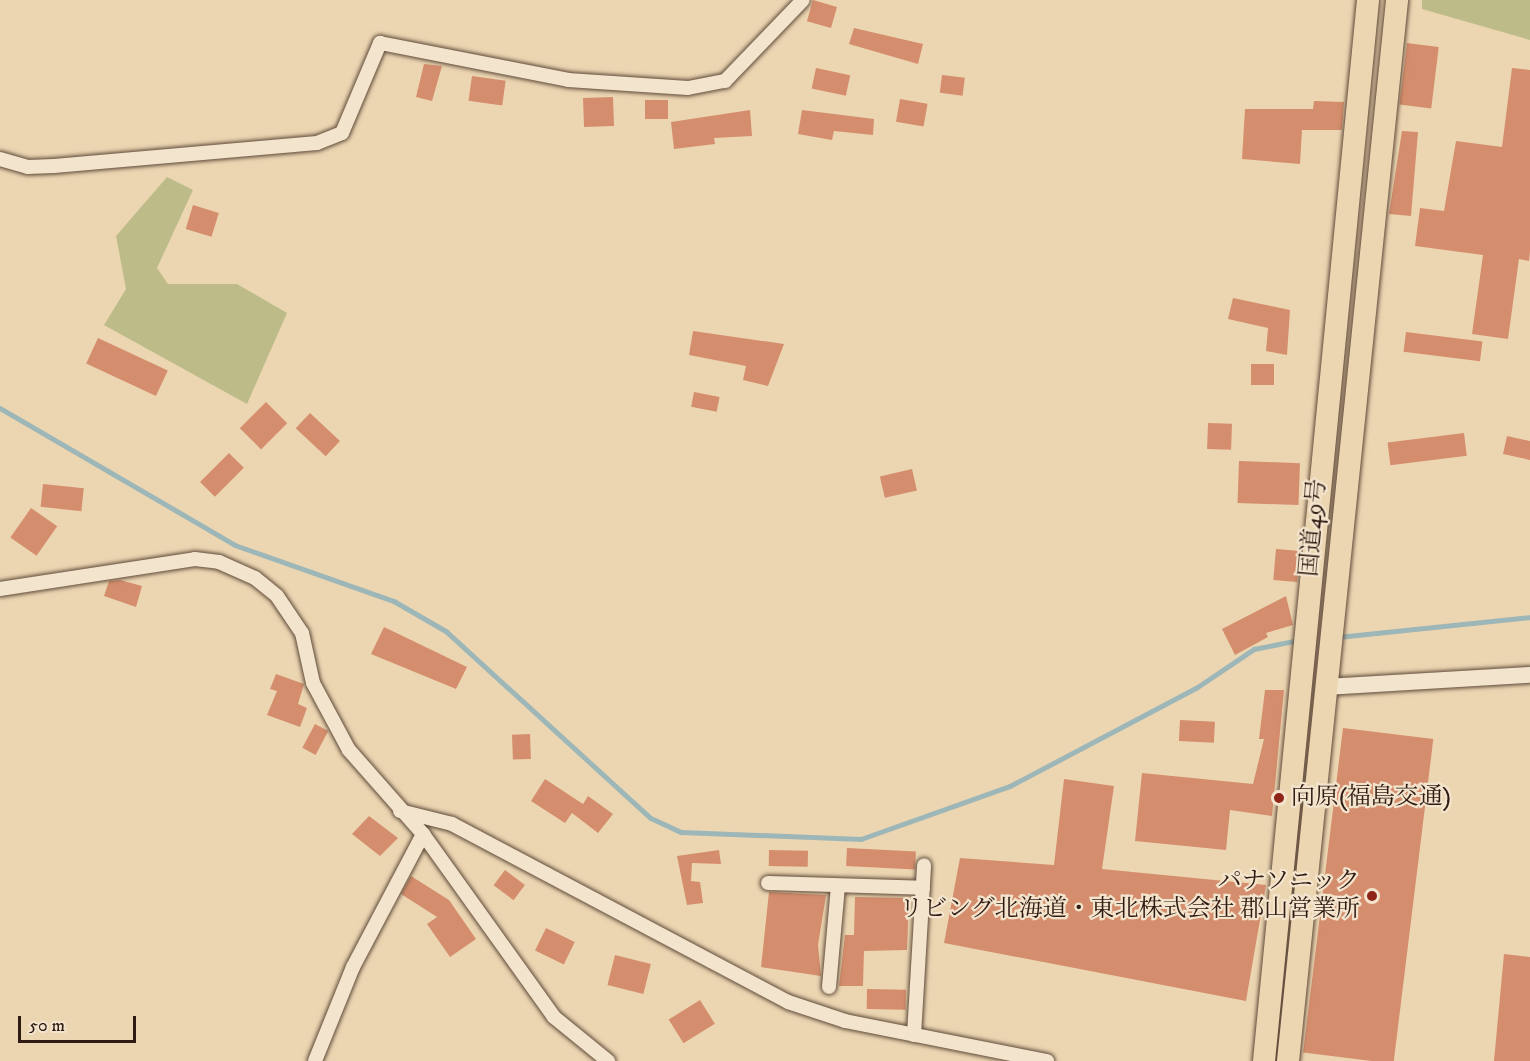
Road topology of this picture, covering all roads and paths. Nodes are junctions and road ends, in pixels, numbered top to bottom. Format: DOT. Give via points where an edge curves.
graph roads {
  1 [pos="803,0"];
  2 [pos="1368,0"];
  3 [pos="1398,0"];
  4 [pos="0,159"];
  5 [pos="0,589"];
  6 [pos="1530,675"];
  7 [pos="1325,687"];
  8 [pos="397,811"];
  9 [pos="423,834"];
  10 [pos="924,865"];
  11 [pos="768,883"];
  12 [pos="838,886"];
  13 [pos="923,888"];
  14 [pos="829,987"];
  15 [pos="914,1035"];
  16 [pos="315,1061"];
  17 [pos="608,1061"];
  18 [pos="1047,1061"];
  19 [pos="1264,1061"];
  20 [pos="1288,1061"];
  1 -- 4 [label="street" via="725,81 688,88 568,80 380,43 342,133 317,143 54,166 28,167"];
  2 -- 19 [label="highway, 国道49号"];
  3 -- 7 [label="highway, 国道49号"];
  5 -- 8 [label="street" via="195,559 219,562 255,578 291,614 326,714"];
  6 -- 7 [label="street"];
  7 -- 20 [label="highway, 国道49号"];
  8 -- 9 [label="street"];
  8 -- 15 [label="street" via="452,824 789,1002"];
  9 -- 16 [label="street" via="353,967"];
  9 -- 17 [label="street" via="554,1017"];
  10 -- 13 [label="street"];
  11 -- 12 [label="street"];
  12 -- 13 [label="street"];
  12 -- 14 [label="street"];
  13 -- 15 [label="street"];
  15 -- 18 [label="street"];
}
